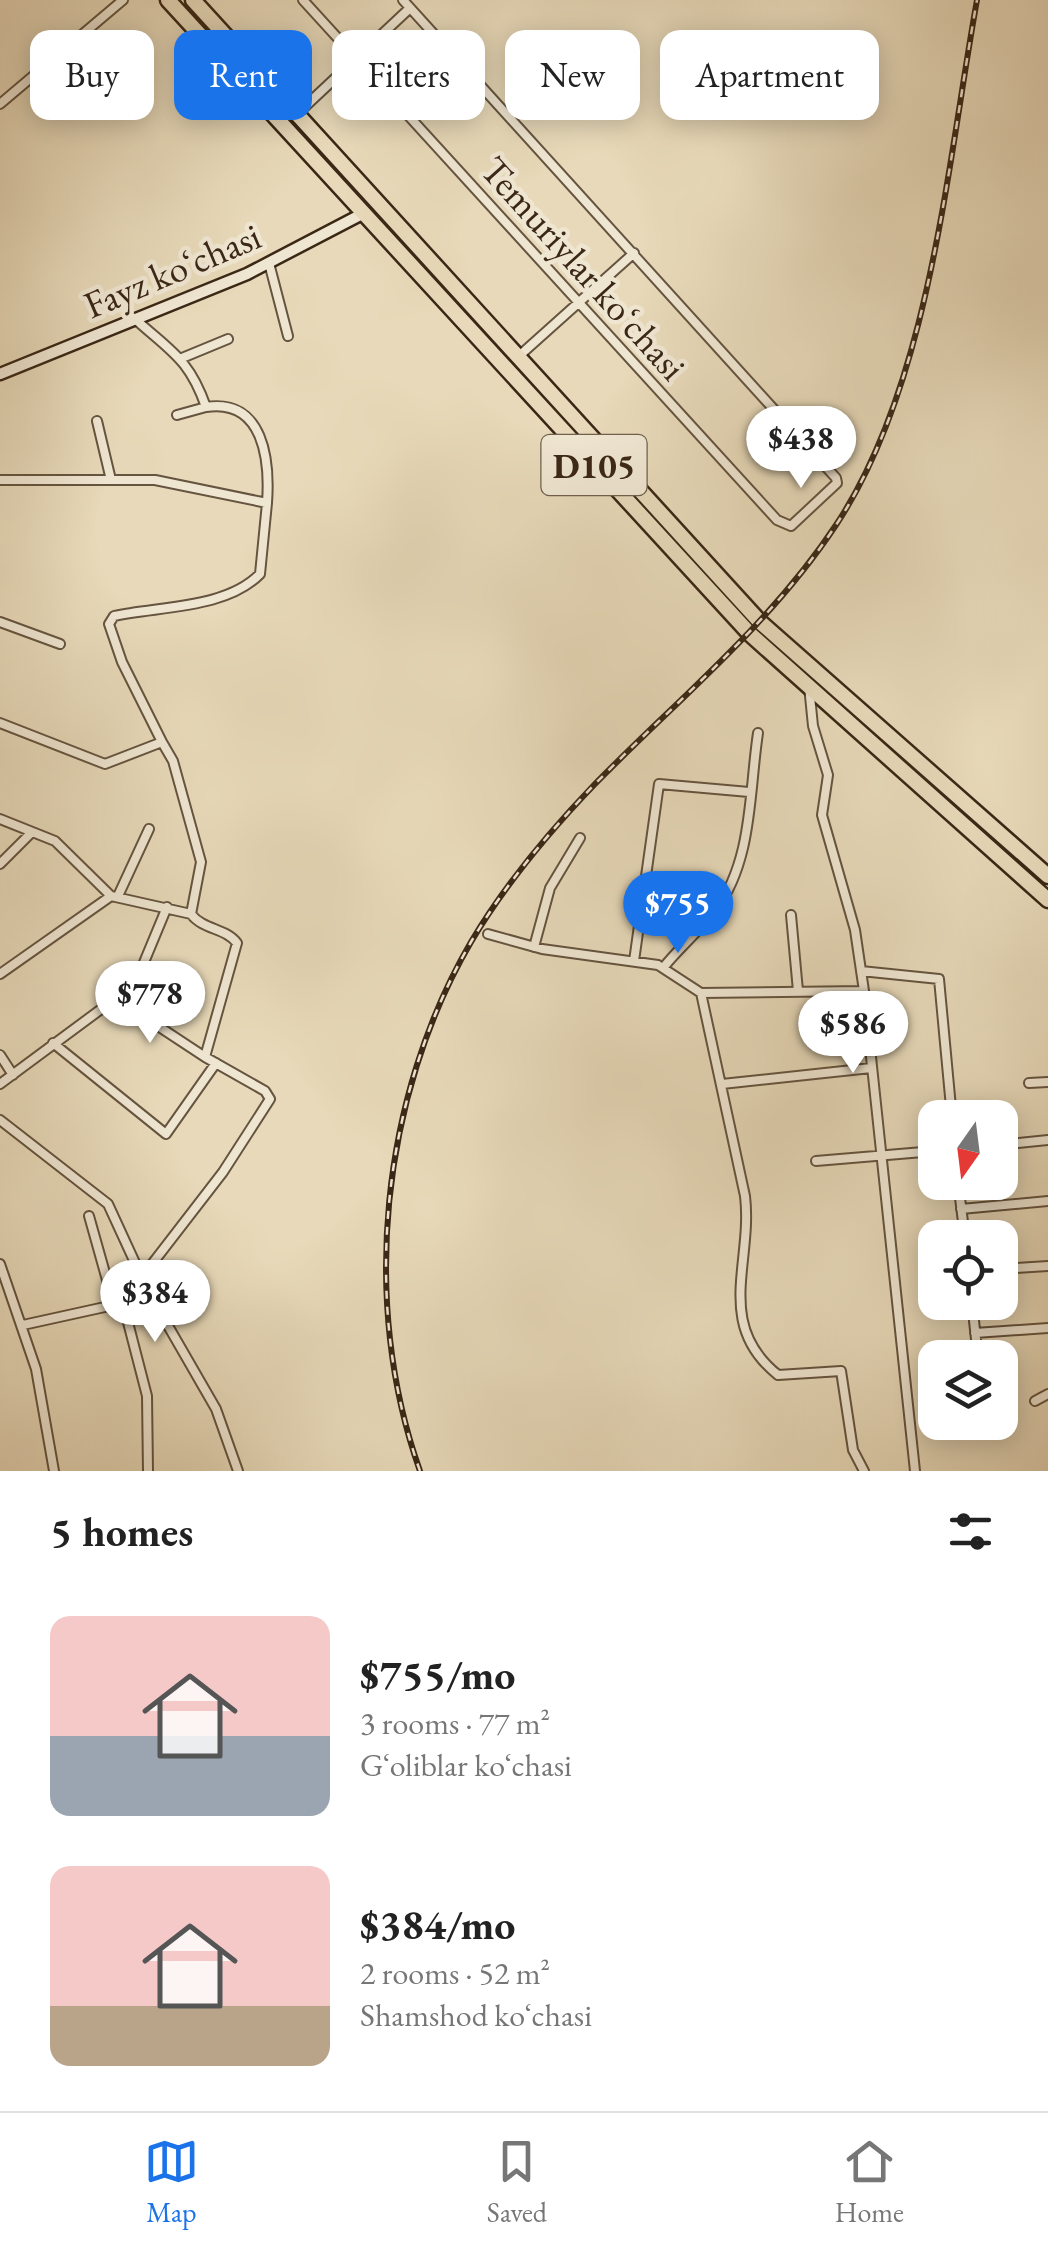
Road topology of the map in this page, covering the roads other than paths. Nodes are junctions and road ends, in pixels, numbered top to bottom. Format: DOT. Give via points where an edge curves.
graph roads {
  1 [pos="123,0"];
  2 [pos="168,0"];
  3 [pos="193,0"];
  4 [pos="302,0"];
  5 [pos="406,4"];
  6 [pos="220,30"];
  7 [pos="382,30"];
  8 [pos="332,32"];
  9 [pos="332,81"];
  10 [pos="312,100"];
  11 [pos="0,104"];
  12 [pos="303,120"];
  13 [pos="412,120"];
  14 [pos="364,214"];
  15 [pos="634,254"];
  16 [pos="269,264"];
  17 [pos="456,285"];
  18 [pos="440,300"];
  19 [pos="580,304"];
  20 [pos="134,318"];
  21 [pos="288,336"];
  22 [pos="228,340"];
  23 [pos="519,356"];
  24 [pos="182,358"];
  25 [pos="0,374"];
  26 [pos="206,407"];
  27 [pos="178,415"];
  28 [pos="98,422"];
  29 [pos="0,480"];
  30 [pos="112,480"];
  31 [pos="267,502"];
  32 [pos="0,622"];
  33 [pos="60,644"];
  34 [pos="809,686"];
  35 [pos="0,722"];
  36 [pos="758,733"];
  37 [pos="162,742"];
  38 [pos="748,792"];
  39 [pos="0,819"];
  40 [pos="988,822"];
  41 [pos="148,830"];
  42 [pos="32,832"];
  43 [pos="977,836"];
  44 [pos="580,838"];
  45 [pos="0,864"];
  46 [pos="1048,876"];
  47 [pos="115,896"];
  48 [pos="1048,900"];
  49 [pos="167,906"];
  50 [pos="190,914"];
  51 [pos="791,915"];
  52 [pos="488,934"];
  53 [pos="534,947"];
  54 [pos="634,961"];
  55 [pos="663,968"];
  56 [pos="861,971"];
  57 [pos="0,974"];
  58 [pos="798,991"];
  59 [pos="864,991"];
  60 [pos="702,992"];
  61 [pos="117,999"];
  62 [pos="53,1043"];
  63 [pos="0,1055"];
  64 [pos="205,1057"];
  65 [pos="216,1063"];
  66 [pos="871,1068"];
  67 [pos="12,1074"];
  68 [pos="1048,1082"];
  69 [pos="0,1084"];
  70 [pos="722,1084"];
  71 [pos="1029,1084"];
  72 [pos="950,1100"];
  73 [pos="0,1120"];
  74 [pos="1048,1140"];
  75 [pos="1018,1143"];
  76 [pos="918,1153"];
  77 [pos="880,1156"];
  78 [pos="816,1161"];
  79 [pos="960,1200"];
  80 [pos="1048,1201"];
  81 [pos="961,1209"];
  82 [pos="89,1216"];
  83 [pos="962,1220"];
  84 [pos="0,1264"];
  85 [pos="1048,1266"];
  86 [pos="1018,1268"];
  87 [pos="142,1276"];
  88 [pos="148,1291"];
  89 [pos="119,1304"];
  90 [pos="14,1311"];
  91 [pos="0,1313"];
  92 [pos="974,1320"];
  93 [pos="23,1325"];
  94 [pos="1048,1328"];
  95 [pos="975,1333"];
  96 [pos="976,1340"];
  97 [pos="1048,1394"];
  98 [pos="1036,1401"];
  99 [pos="54,1471"];
  100 [pos="148,1471"];
  101 [pos="238,1471"];
  102 [pos="864,1471"];
  103 [pos="915,1471"];
  1 -- 11 [label="street"];
  2 -- 14 [label="highway, D105"];
  3 -- 6 [label="highway, D105"];
  4 -- 8 [label="street, Temuriylar koʻchasi"];
  5 -- 7 [label="street"];
  5 -- 15 [label="street, Temuriylar koʻchasi"];
  9 -- 10 [label="street"];
  12 -- 17 [label="highway, D105"];
  13 -- 19 [label="street, Temuriylar koʻchasi"];
  14 -- 16 [label="street, Fayz koʻchasi"];
  14 -- 18 [label="highway, D105"];
  15 -- 19 [label="street"];
  15 -- 19 [label="street, Temuriylar koʻchasi" via="837,481 786,526"];
  16 -- 20 [label="street, Fayz koʻchasi"];
  16 -- 21 [label="street"];
  17 -- 18 [label="highway"];
  17 -- 23 [label="highway, D105"];
  18 -- 34 [label="highway, D105" via="750,634"];
  19 -- 23 [label="street"];
  20 -- 24 [label="street"];
  20 -- 25 [label="street, Fayz koʻchasi"];
  22 -- 24 [label="street"];
  23 -- 40 [label="highway, D105" via="760,622"];
  24 -- 26 [label="street"];
  26 -- 27 [label="street"];
  26 -- 31 [label="street" via="235,410 261,434 270,465"];
  28 -- 30 [label="street"];
  29 -- 30 [label="street"];
  30 -- 31 [label="street" via="183,484"];
  31 -- 37 [label="street" via="260,574 252,582 216,598 114,616 109,624"];
  32 -- 33 [label="street"];
  34 -- 43 [label="highway, D105"];
  34 -- 56 [label="street" via="828,775 822,815"];
  35 -- 37 [label="street" via="105,764"];
  36 -- 38 [label="street"];
  37 -- 50 [label="street" via="201,862"];
  38 -- 54 [label="street" via="660,784"];
  38 -- 55 [label="street" via="745,848 716,910"];
  39 -- 42 [label="street"];
  40 -- 43 [label="highway"];
  40 -- 46 [label="highway, D105"];
  41 -- 47 [label="street"];
  42 -- 45 [label="street"];
  42 -- 47 [label="street" via="56,840"];
  43 -- 48 [label="highway, D105"];
  44 -- 53 [label="street" via="550,888"];
  47 -- 49 [label="street"];
  47 -- 57 [label="street"];
  49 -- 50 [label="street"];
  49 -- 61 [label="street" via="142,974"];
  50 -- 64 [label="street" via="237,944"];
  51 -- 58 [label="street"];
  52 -- 53 [label="street"];
  53 -- 54 [label="street"];
  54 -- 55 [label="street"];
  55 -- 60 [label="street"];
  56 -- 59 [label="street"];
  56 -- 72 [label="street" via="939,979"];
  58 -- 59 [label="street"];
  58 -- 60 [label="street"];
  59 -- 66 [label="street"];
  60 -- 70 [label="street"];
  61 -- 62 [label="street"];
  61 -- 64 [label="street"];
  62 -- 65 [label="street" via="166,1134"];
  62 -- 67 [label="street"];
  63 -- 67 [label="street"];
  64 -- 65 [label="street"];
  65 -- 87 [label="street" via="270,1099"];
  66 -- 70 [label="street"];
  66 -- 77 [label="street"];
  67 -- 69 [label="street"];
  68 -- 71 [label="street"];
  70 -- 102 [label="street" via="748,1218 737,1301 742,1321 762,1362 778,1375 841,1370 853,1450"];
  73 -- 87 [label="street" via="108,1204"];
  74 -- 75 [label="street"];
  76 -- 77 [label="street"];
  77 -- 78 [label="street"];
  77 -- 103 [label="street"];
  79 -- 81 [label="street"];
  80 -- 81 [label="street"];
  81 -- 83 [label="street"];
  82 -- 89 [label="street"];
  84 -- 90 [label="street"];
  85 -- 86 [label="street"];
  87 -- 88 [label="street"];
  88 -- 89 [label="street"];
  88 -- 101 [label="street" via="216,1410"];
  89 -- 93 [label="street"];
  89 -- 100 [label="street" via="146,1386"];
  90 -- 91 [label="street"];
  90 -- 93 [label="street"];
  92 -- 95 [label="street"];
  93 -- 99 [label="street"];
  94 -- 95 [label="street"];
  95 -- 96 [label="street"];
  97 -- 98 [label="street"];
}
